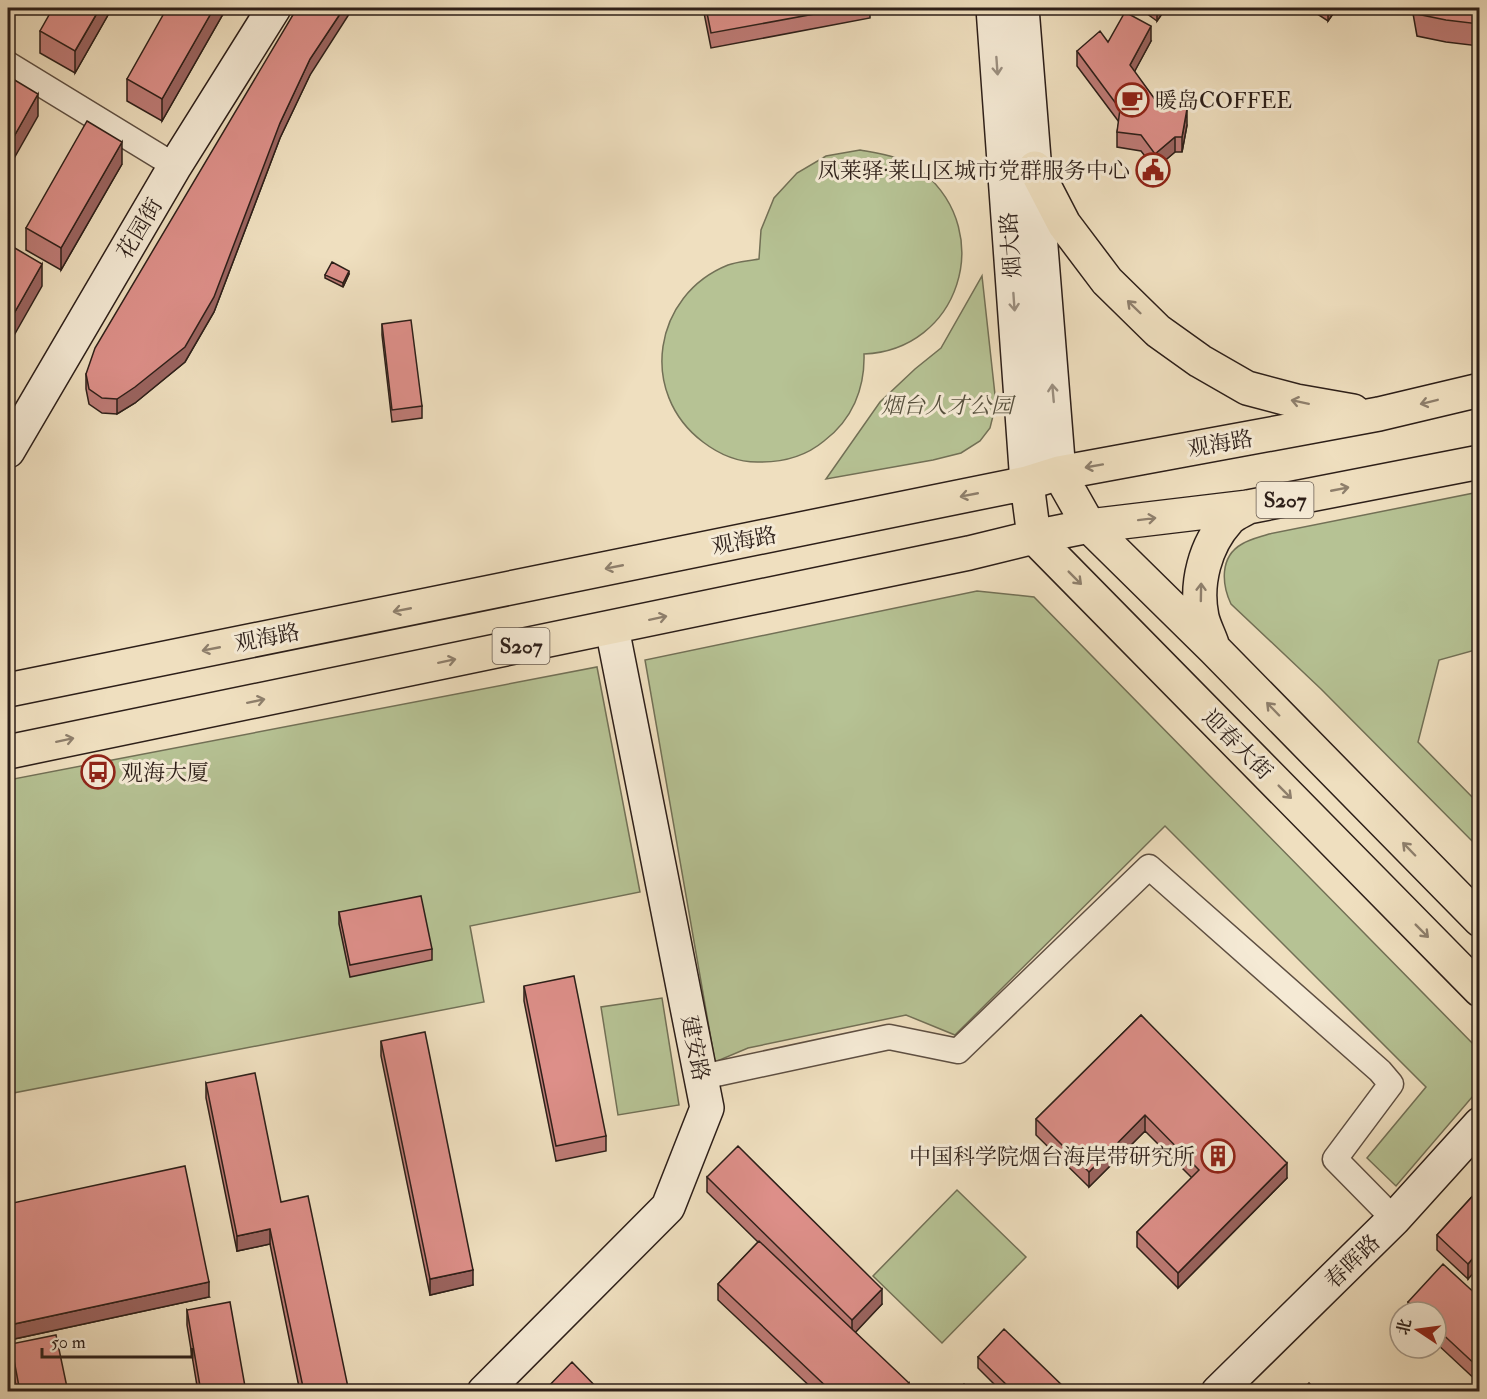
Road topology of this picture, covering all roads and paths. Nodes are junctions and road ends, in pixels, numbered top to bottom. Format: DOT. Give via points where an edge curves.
graph roads {
  1 [pos="274,8"];
  2 [pos="993,8"];
  3 [pos="1022,8"];
  4 [pos="8,64"];
  5 [pos="175,166"];
  6 [pos="1035,168"];
  7 [pos="1479,390"];
  8 [pos="1379,414"];
  9 [pos="8,451"];
  10 [pos="1479,462"];
  11 [pos="1059,473"];
  12 [pos="1027,483"];
  13 [pos="1248,507"];
  14 [pos="1089,526"];
  15 [pos="1034,537"];
  16 [pos="612,628"];
  17 [pos="1214,649"];
  18 [pos="8,690"];
  19 [pos="8,752"];
  20 [pos="1479,920"];
  21 [pos="1479,990"];
  22 [pos="702,1077"];
  23 [pos="1479,1124"];
  24 [pos="1394,1219"];
  25 [pos="484,1392"];
  26 [pos="1218,1392"];
  1 -- 5 [label="street, 花园街"];
  2 -- 12 [label="street, 烟大路, one-way"];
  3 -- 6 [label="street, 烟大路"];
  4 -- 5 [label="street"];
  5 -- 9 [label="street, 花园街"];
  8 -- 6 [label="main road, one-way" via="1296,401 1247,388 1158,331 1107,281 1064,224"];
  11 -- 6 [label="street, 烟大路, one-way"];
  7 -- 8 [label="main road, 观海路, one-way"];
  8 -- 11 [label="main road, 观海路, one-way"];
  13 -- 10 [label="main road, S207, one-way"];
  11 -- 12 [label="main road, 观海路"];
  11 -- 14 [label="main road"];
  12 -- 15 [label="main road"];
  12 -- 18 [label="main road, 观海路, one-way"];
  14 -- 13 [label="main road, S207, one-way"];
  17 -- 13 [label="main road, one-way" via="1202,618 1202,569 1229,518"];
  14 -- 15 [label="main road, S207"];
  14 -- 17 [label="main road"];
  16 -- 15 [label="main road, S207, one-way"];
  15 -- 21 [label="main road, 迎春大街, one-way"];
  19 -- 16 [label="main road, S207, one-way"];
  16 -- 22 [label="street, 建安路"];
  20 -- 17 [label="main road, one-way"];
  22 -- 24 [label="street" via="889,1037 958,1051 1149,867 1391,1084 1335,1159"];
  22 -- 25 [label="street, 建安路" via="707,1108 668,1207"];
  23 -- 24 [label="street, 春晖路"];
  24 -- 26 [label="street, 春晖路"];
}
